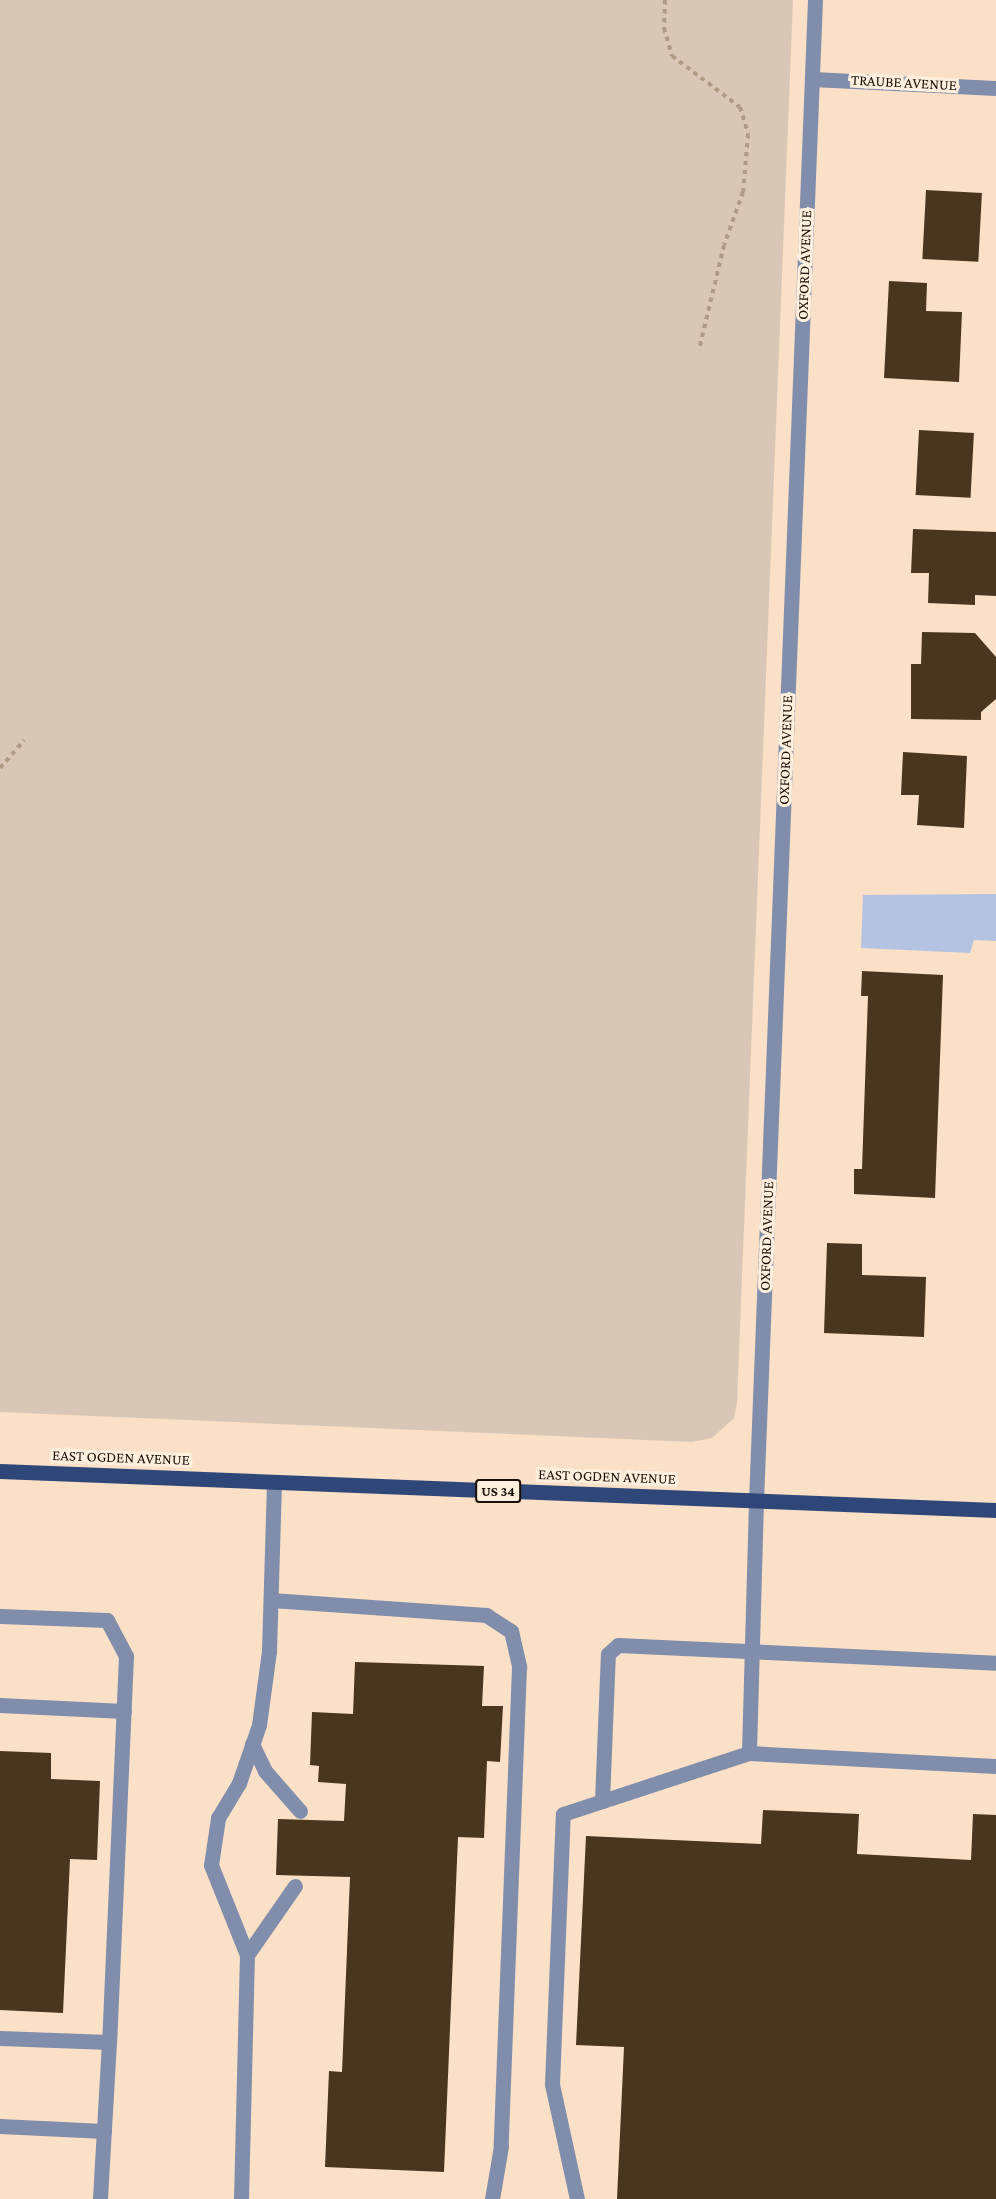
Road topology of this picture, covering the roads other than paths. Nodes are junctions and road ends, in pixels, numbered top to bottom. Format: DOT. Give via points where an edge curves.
graph roads {
  1 [pos="815,0"];
  2 [pos="812,79"];
  3 [pos="996,88"];
  4 [pos="0,1471"];
  5 [pos="274,1482"];
  6 [pos="756,1501"];
  7 [pos="996,1510"];
  8 [pos="271,1600"];
  9 [pos="0,1617"];
  10 [pos="752,1652"];
  11 [pos="996,1663"];
  12 [pos="0,1705"];
  13 [pos="124,1712"];
  14 [pos="252,1744"];
  15 [pos="749,1753"];
  16 [pos="996,1766"];
  17 [pos="602,1801"];
  18 [pos="300,1811"];
  19 [pos="295,1886"];
  20 [pos="246,1955"];
  21 [pos="0,2038"];
  22 [pos="109,2042"];
  23 [pos="0,2126"];
  24 [pos="104,2131"];
  25 [pos="100,2199"];
  26 [pos="241,2199"];
  27 [pos="492,2199"];
  28 [pos="577,2199"];
  1 -- 2 [label="street, OXFORD AVENUE"];
  2 -- 3 [label="street, TRAUBE AVENUE"];
  2 -- 6 [label="street, OXFORD AVENUE"];
  4 -- 5 [label="main road, EAST OGDEN AVENUE / US 34"];
  5 -- 6 [label="main road, EAST OGDEN AVENUE / US 34"];
  5 -- 8 [label="street"];
  6 -- 7 [label="main road, EAST OGDEN AVENUE / US 34"];
  6 -- 10 [label="street, OXFORD AVENUE"];
  8 -- 14 [label="street" via="259,1725"];
  8 -- 27 [label="street" via="486,1615 511,1631 519,1667 501,2146"];
  9 -- 13 [label="street" via="107,1620 126,1656"];
  10 -- 11 [label="street"];
  10 -- 15 [label="street, OXFORD AVENUE"];
  10 -- 17 [label="street" via="622,1644 612,1648 608,1654"];
  12 -- 13 [label="street"];
  13 -- 22 [label="street"];
  14 -- 18 [label="street" via="265,1771"];
  14 -- 20 [label="street" via="239,1783 218,1818 211,1865"];
  15 -- 16 [label="street"];
  15 -- 17 [label="street"];
  17 -- 28 [label="street" via="563,1814 552,2084"];
  19 -- 20 [label="street"];
  20 -- 26 [label="street"];
  21 -- 22 [label="street"];
  22 -- 24 [label="street"];
  23 -- 24 [label="street"];
  24 -- 25 [label="street"];
}
